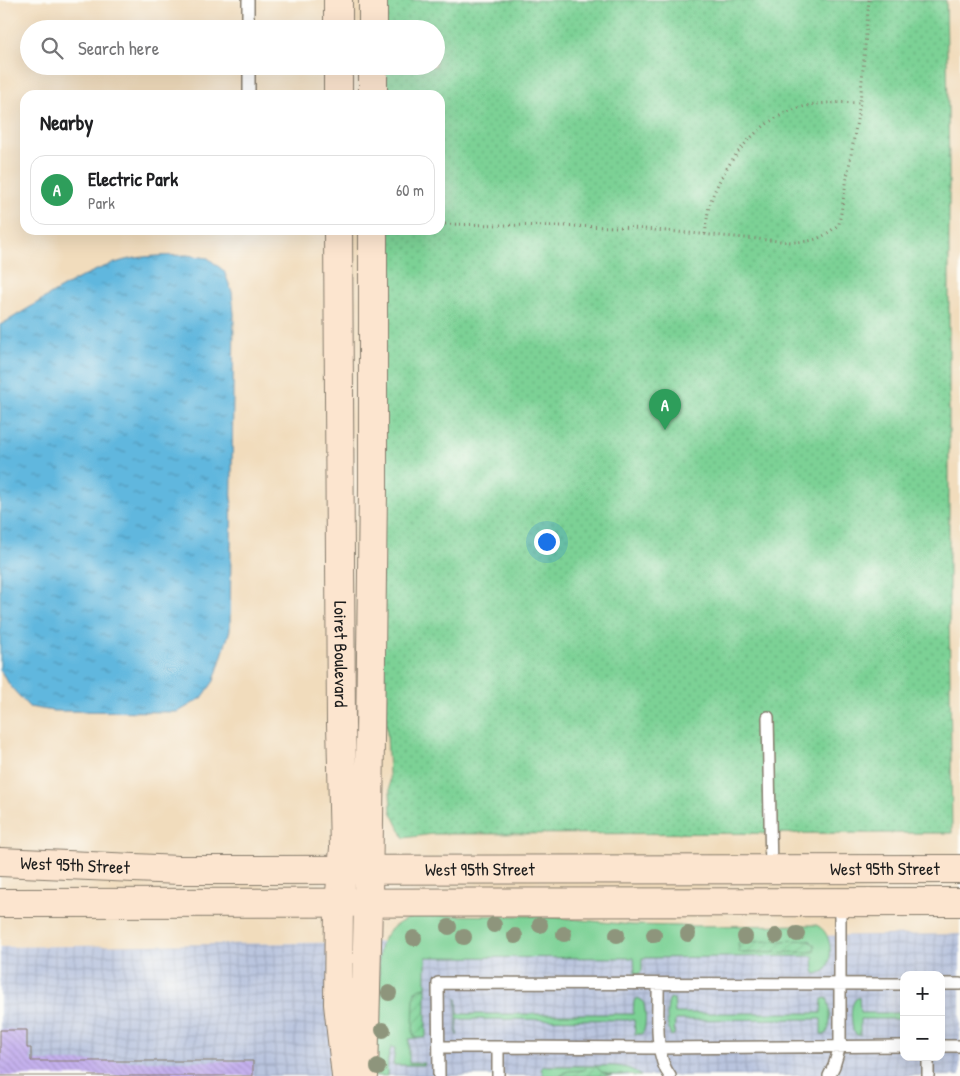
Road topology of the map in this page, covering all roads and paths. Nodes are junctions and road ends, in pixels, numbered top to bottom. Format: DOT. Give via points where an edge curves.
graph roads {
  1 [pos="248,0"];
  2 [pos="338,0"];
  3 [pos="373,0"];
  4 [pos="869,0"];
  5 [pos="248,20"];
  6 [pos="338,20"];
  7 [pos="373,20"];
  8 [pos="249,75"];
  9 [pos="338,75"];
  10 [pos="373,75"];
  11 [pos="249,90"];
  12 [pos="338,90"];
  13 [pos="373,90"];
  14 [pos="860,103"];
  15 [pos="445,224"];
  16 [pos="705,234"];
  17 [pos="338,235"];
  18 [pos="373,235"];
  19 [pos="340,490"];
  20 [pos="373,490"];
  21 [pos="768,717"];
  22 [pos="0,862"];
  23 [pos="960,869"];
  24 [pos="341,870"];
  25 [pos="368,870"];
  26 [pos="771,870"];
  27 [pos="840,902"];
  28 [pos="960,902"];
  29 [pos="0,903"];
  30 [pos="339,903"];
  31 [pos="368,903"];
  32 [pos="658,984"];
  33 [pos="841,984"];
  34 [pos="900,984"];
  35 [pos="945,984"];
  36 [pos="960,984"];
  37 [pos="840,1046"];
  38 [pos="900,1046"];
  39 [pos="945,1046"];
  40 [pos="960,1046"];
  41 [pos="438,1047"];
  42 [pos="498,1047"];
  43 [pos="659,1048"];
  44 [pos="928,1061"];
  45 [pos="346,1076"];
  46 [pos="364,1076"];
  47 [pos="439,1076"];
  48 [pos="498,1076"];
  49 [pos="670,1076"];
  50 [pos="829,1076"];
  51 [pos="928,1076"];
  1 -- 5 [label="lane"];
  2 -- 6 [label="main road"];
  3 -- 7 [label="main road"];
  4 -- 14 [label="path"];
  8 -- 11 [label="lane"];
  9 -- 12 [label="main road"];
  10 -- 13 [label="main road"];
  14 -- 16 [label="path" via="835,102 802,107 774,118 747,139 710,202"];
  14 -- 16 [label="path" via="838,224 826,235 806,242 791,242"];
  15 -- 16 [label="path" via="621,227"];
  17 -- 19 [label="main road, Loiret Boulevard"];
  18 -- 20 [label="main road, Loiret Boulevard"];
  19 -- 20 [label="main road"];
  19 -- 24 [label="main road, Loiret Boulevard" via="344,848"];
  20 -- 25 [label="main road, Loiret Boulevard"];
  21 -- 26 [label="lane"];
  22 -- 24 [label="main road, West 95th Street" via="179,870"];
  23 -- 26 [label="main road, West 95th Street"];
  24 -- 25 [label="main road, West 95th Street"];
  24 -- 30 [label="main road, Loiret Boulevard"];
  25 -- 26 [label="main road, West 95th Street"];
  25 -- 31 [label="main road, Loiret Boulevard"];
  27 -- 28 [label="main road, West 95th Street"];
  27 -- 31 [label="main road, West 95th Street"];
  27 -- 33 [label="lane"];
  29 -- 30 [label="main road, West 95th Street"];
  30 -- 31 [label="main road, West 95th Street"];
  30 -- 45 [label="main road, Loiret Boulevard" via="338,1004"];
  31 -- 46 [label="main road, Loiret Boulevard"];
  32 -- 33 [label="lane"];
  32 -- 41 [label="lane" via="438,983"];
  32 -- 43 [label="lane"];
  33 -- 34 [label="lane"];
  33 -- 37 [label="lane"];
  35 -- 36 [label="lane"];
  37 -- 38 [label="lane"];
  37 -- 43 [label="lane"];
  37 -- 50 [label="lane"];
  39 -- 40 [label="lane"];
  41 -- 42 [label="lane"];
  41 -- 47 [label="lane"];
  42 -- 43 [label="lane"];
  42 -- 48 [label="lane"];
  43 -- 49 [label="lane" via="664,1069"];
  44 -- 51 [label="lane"];
}
